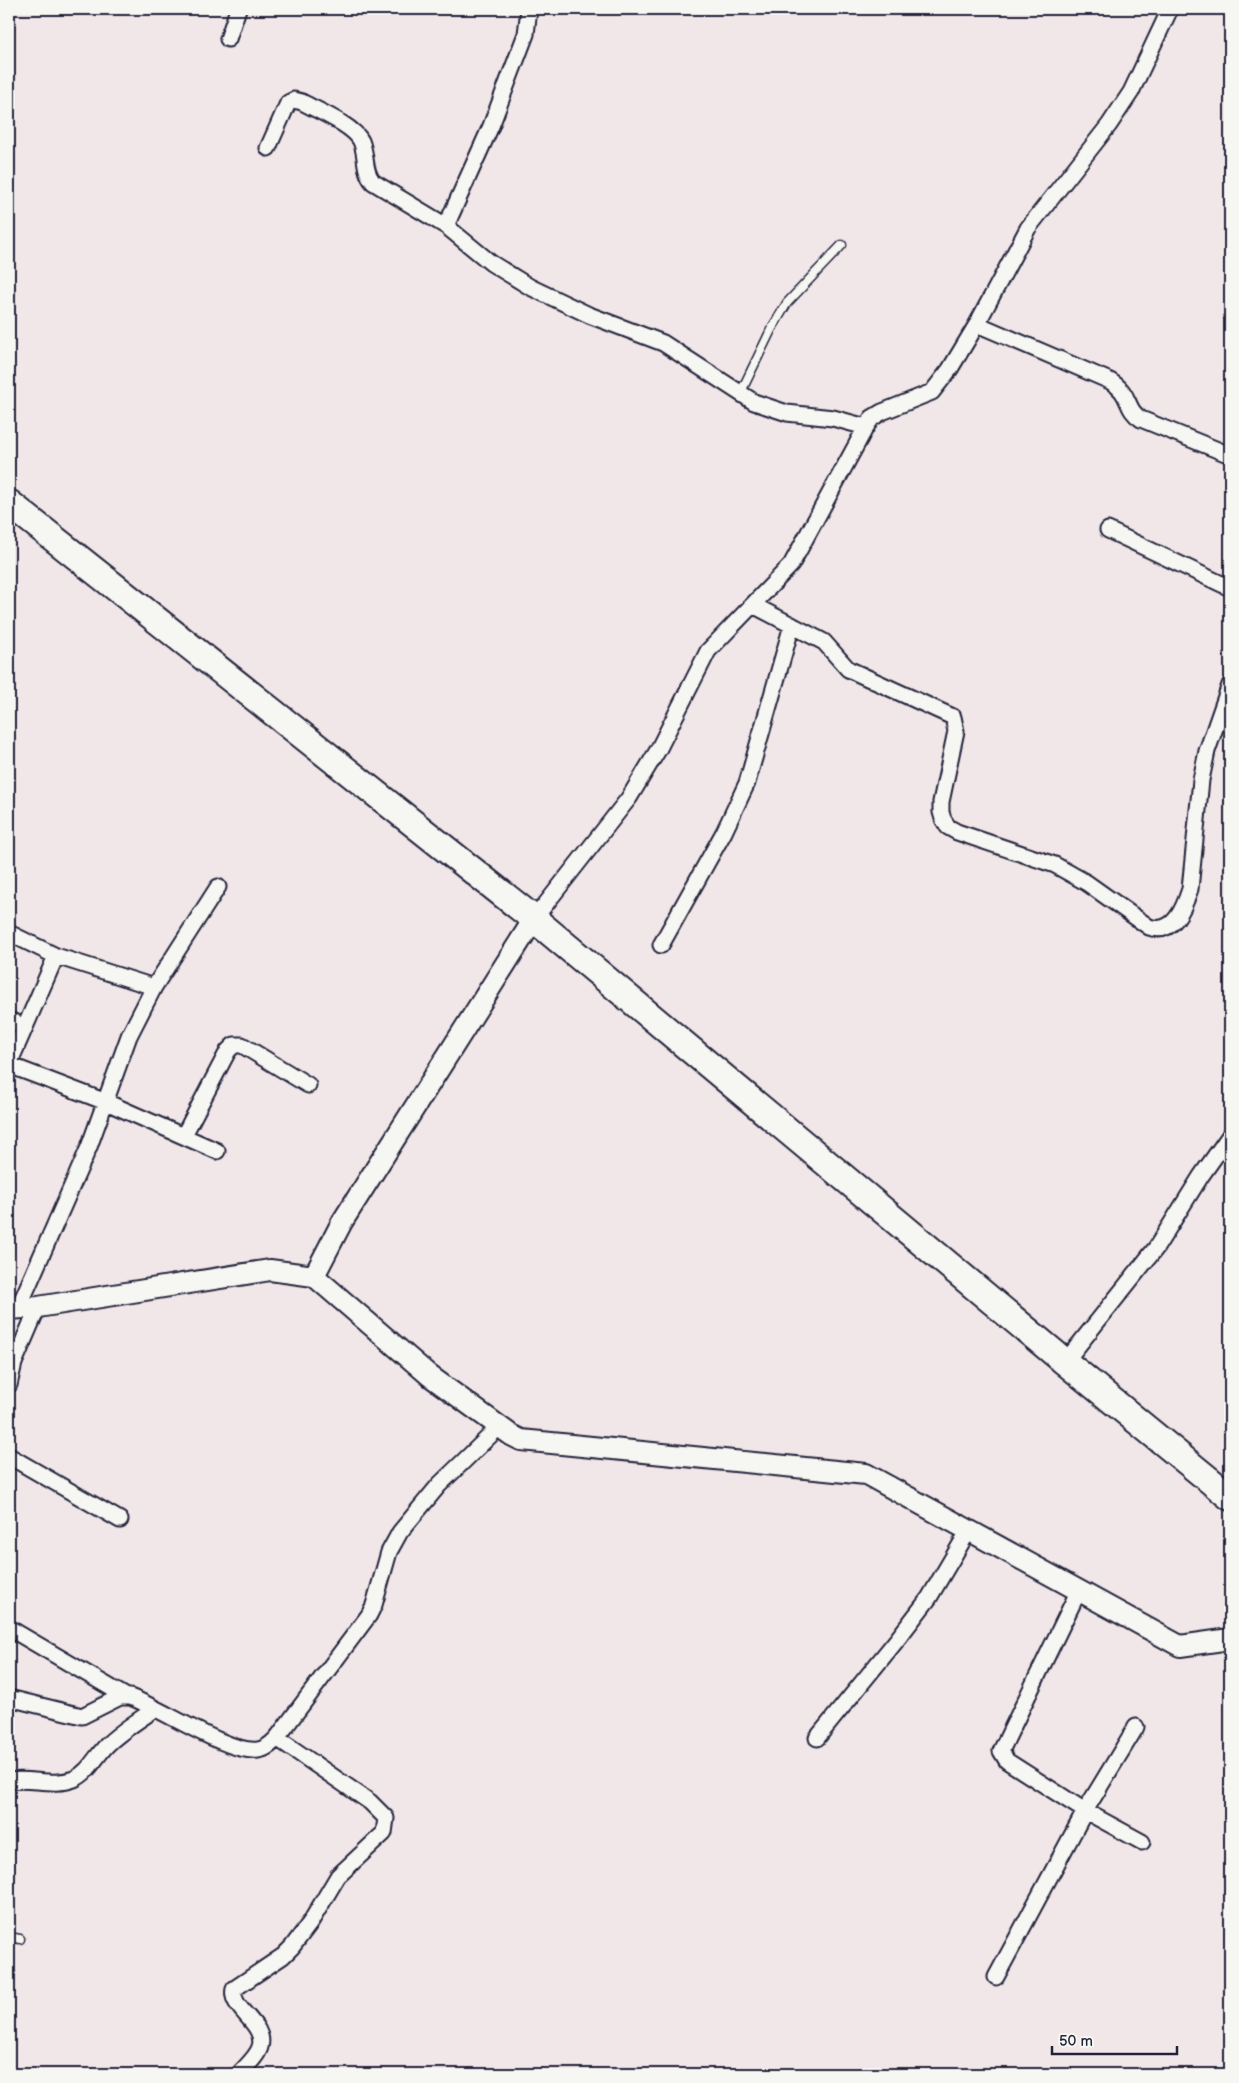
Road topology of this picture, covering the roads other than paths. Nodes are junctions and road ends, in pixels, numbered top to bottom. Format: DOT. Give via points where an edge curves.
graph roads {
  1 [pos="238,9"];
  2 [pos="529,9"];
  3 [pos="1170,9"];
  4 [pos="228,39"];
  5 [pos="268,148"];
  6 [pos="446,226"];
  7 [pos="842,245"];
  8 [pos="977,324"];
  9 [pos="740,394"];
  10 [pos="866,427"];
  11 [pos="1230,455"];
  12 [pos="9,503"];
  13 [pos="1108,530"];
  14 [pos="1230,588"];
  15 [pos="752,605"];
  16 [pos="792,625"];
  17 [pos="1230,685"];
  18 [pos="218,886"];
  19 [pos="534,919"];
  20 [pos="9,933"];
  21 [pos="661,945"];
  22 [pos="56,956"];
  23 [pos="154,987"];
  24 [pos="9,1020"];
  25 [pos="25,1027"];
  26 [pos="9,1065"];
  27 [pos="308,1085"];
  28 [pos="106,1102"];
  29 [pos="1230,1135"];
  30 [pos="184,1136"];
  31 [pos="217,1151"];
  32 [pos="314,1276"];
  33 [pos="38,1307"];
  34 [pos="13,1309"];
  35 [pos="1065,1362"];
  36 [pos="9,1385"];
  37 [pos="505,1430"];
  38 [pos="9,1456"];
  39 [pos="1230,1497"];
  40 [pos="120,1520"];
  41 [pos="969,1530"];
  42 [pos="1079,1590"];
  43 [pos="9,1628"];
  44 [pos="1230,1639"];
  45 [pos="125,1696"];
  46 [pos="9,1698"];
  47 [pos="155,1709"];
  48 [pos="1136,1727"];
  49 [pos="277,1738"];
  50 [pos="817,1738"];
  51 [pos="9,1782"];
  52 [pos="1086,1811"];
  53 [pos="1142,1842"];
  54 [pos="9,1937"];
  55 [pos="20,1939"];
  56 [pos="996,1978"];
  57 [pos="239,2074"];
  1 -- 4 [label="street"];
  2 -- 6 [label="street" via="526,34 491,126"];
  3 -- 8 [label="street" via="1131,92 1028,228"];
  5 -- 6 [label="street" via="288,103 294,100 302,102 356,134 363,148 368,176 373,182"];
  6 -- 9 [label="street" via="490,263 530,287 589,316 663,343"];
  7 -- 9 [label="lane" via="787,303"];
  8 -- 10 [label="street" via="932,392 882,412"];
  8 -- 11 [label="street" via="1110,381 1122,389 1133,412 1141,419"];
  9 -- 10 [label="street" via="769,408"];
  10 -- 15 [label="street" via="791,565"];
  12 -- 19 [label="highway"];
  13 -- 14 [label="street"];
  15 -- 16 [label="street"];
  15 -- 19 [label="street" via="708,651 658,750 629,798"];
  16 -- 17 [label="street" via="824,642 848,669 954,717 956,731 941,802 943,820 948,827 1055,865 1149,927 1159,930 1168,927 1176,918 1190,889 1201,780 1207,751"];
  16 -- 21 [label="street" via="747,783"];
  18 -- 23 [label="street"];
  19 -- 32 [label="main road" via="342,1222"];
  19 -- 35 [label="highway"];
  20 -- 22 [label="street"];
  22 -- 23 [label="street"];
  22 -- 25 [label="street"];
  23 -- 28 [label="street" via="129,1036"];
  24 -- 25 [label="street"];
  25 -- 26 [label="street"];
  26 -- 28 [label="street"];
  27 -- 30 [label="street" via="242,1045 234,1045"];
  28 -- 30 [label="street"];
  28 -- 34 [label="street" via="89,1147"];
  29 -- 35 [label="street" via="1156,1248"];
  30 -- 31 [label="street"];
  32 -- 33 [label="main road" via="270,1270"];
  32 -- 37 [label="main road" via="430,1376"];
  33 -- 34 [label="main road"];
  33 -- 36 [label="street" via="14,1363"];
  35 -- 39 [label="highway"];
  37 -- 41 [label="main road" via="520,1440 866,1474"];
  37 -- 49 [label="street" via="439,1485 400,1532 389,1552 369,1615"];
  38 -- 40 [label="street"];
  41 -- 42 [label="main road"];
  41 -- 50 [label="street" via="896,1642"];
  42 -- 44 [label="main road" via="1180,1646"];
  42 -- 52 [label="street" via="1001,1750 1007,1761"];
  43 -- 45 [label="street"];
  45 -- 46 [label="street" via="82,1716"];
  45 -- 47 [label="street"];
  47 -- 49 [label="street" via="223,1742 251,1750 264,1749"];
  47 -- 51 [label="street" via="119,1734 75,1778 57,1782"];
  48 -- 52 [label="street"];
  49 -- 57 [label="street" via="370,1802 386,1818 386,1828 380,1838 338,1876 292,1947 234,1989 235,2000 257,2029 261,2040 260,2049"];
  52 -- 53 [label="street"];
  52 -- 56 [label="street"];
  54 -- 55 [label="lane"];
}
